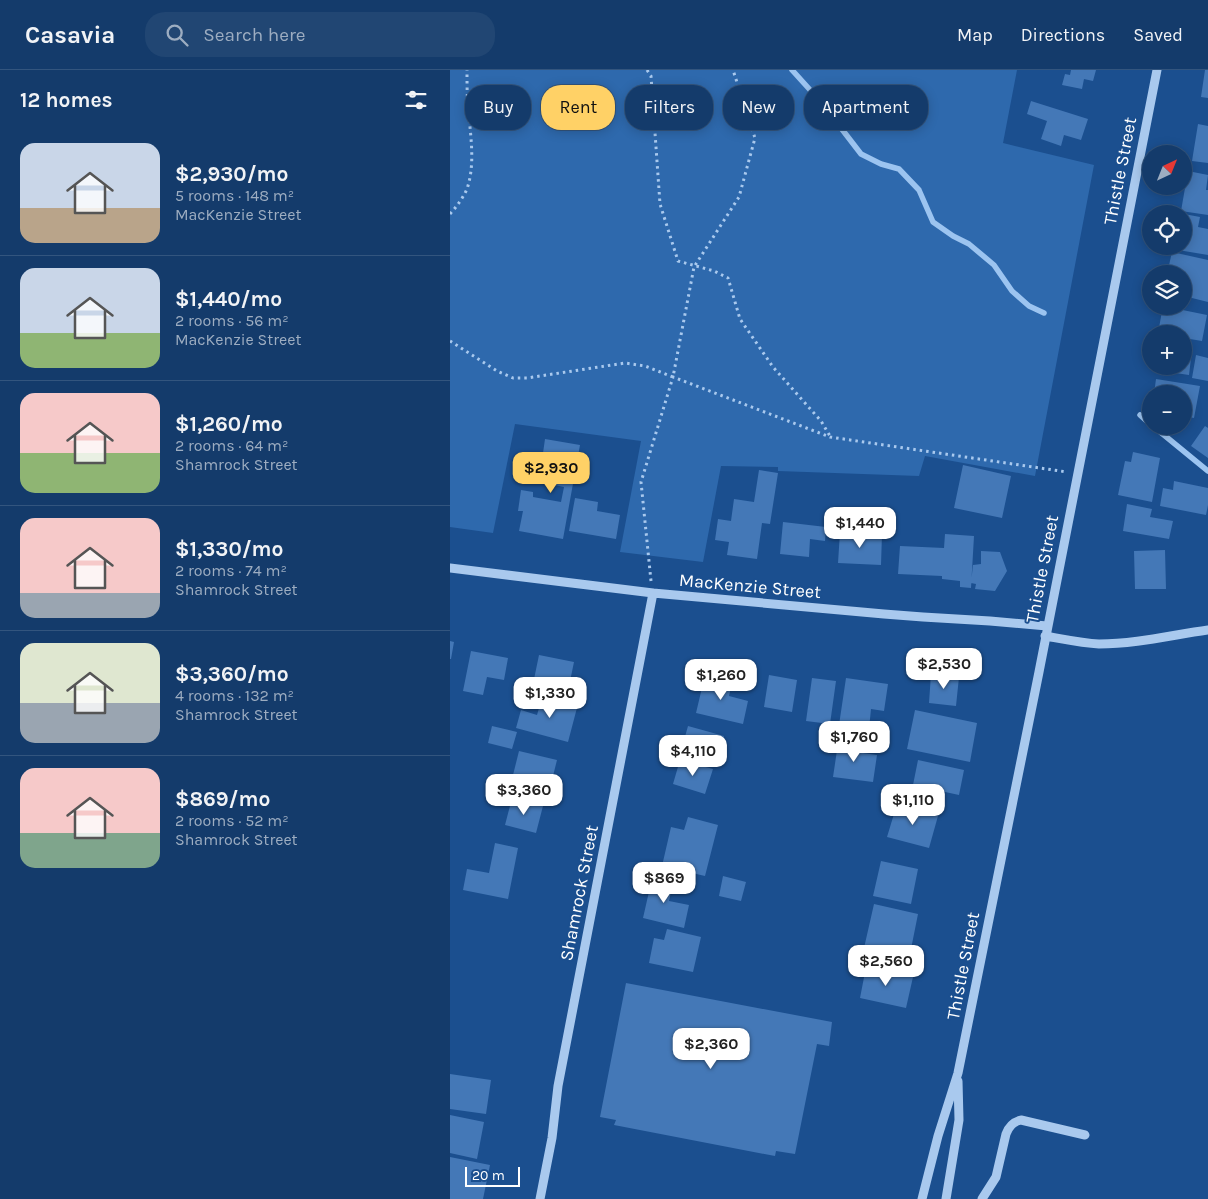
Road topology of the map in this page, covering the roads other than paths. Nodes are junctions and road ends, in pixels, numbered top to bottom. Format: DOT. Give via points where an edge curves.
graph roads {
  1 [pos="1157,70"];
  2 [pos="450,568"];
  3 [pos="653,593"];
  4 [pos="1047,626"];
  5 [pos="1208,630"];
  6 [pos="1045,636"];
  7 [pos="958,1074"];
  8 [pos="1085,1135"];
  9 [pos="540,1199"];
  10 [pos="922,1199"];
  11 [pos="946,1199"];
  12 [pos="982,1199"];
  1 -- 4 [label="street, Thistle Street"];
  2 -- 3 [label="street, MacKenzie Street"];
  3 -- 4 [label="street, MacKenzie Street"];
  3 -- 9 [label="street, Shamrock Street" via="558,1086"];
  4 -- 6 [label="street, Thistle Street"];
  5 -- 6 [label="street" via="1108,644"];
  6 -- 7 [label="street, Thistle Street"];
  7 -- 10 [label="street, Thistle Street"];
  7 -- 11 [label="street, Thistle Street" via="959,1120"];
  8 -- 12 [label="street" via="1021,1120 1013,1123 1006,1134 996,1177"];
}
